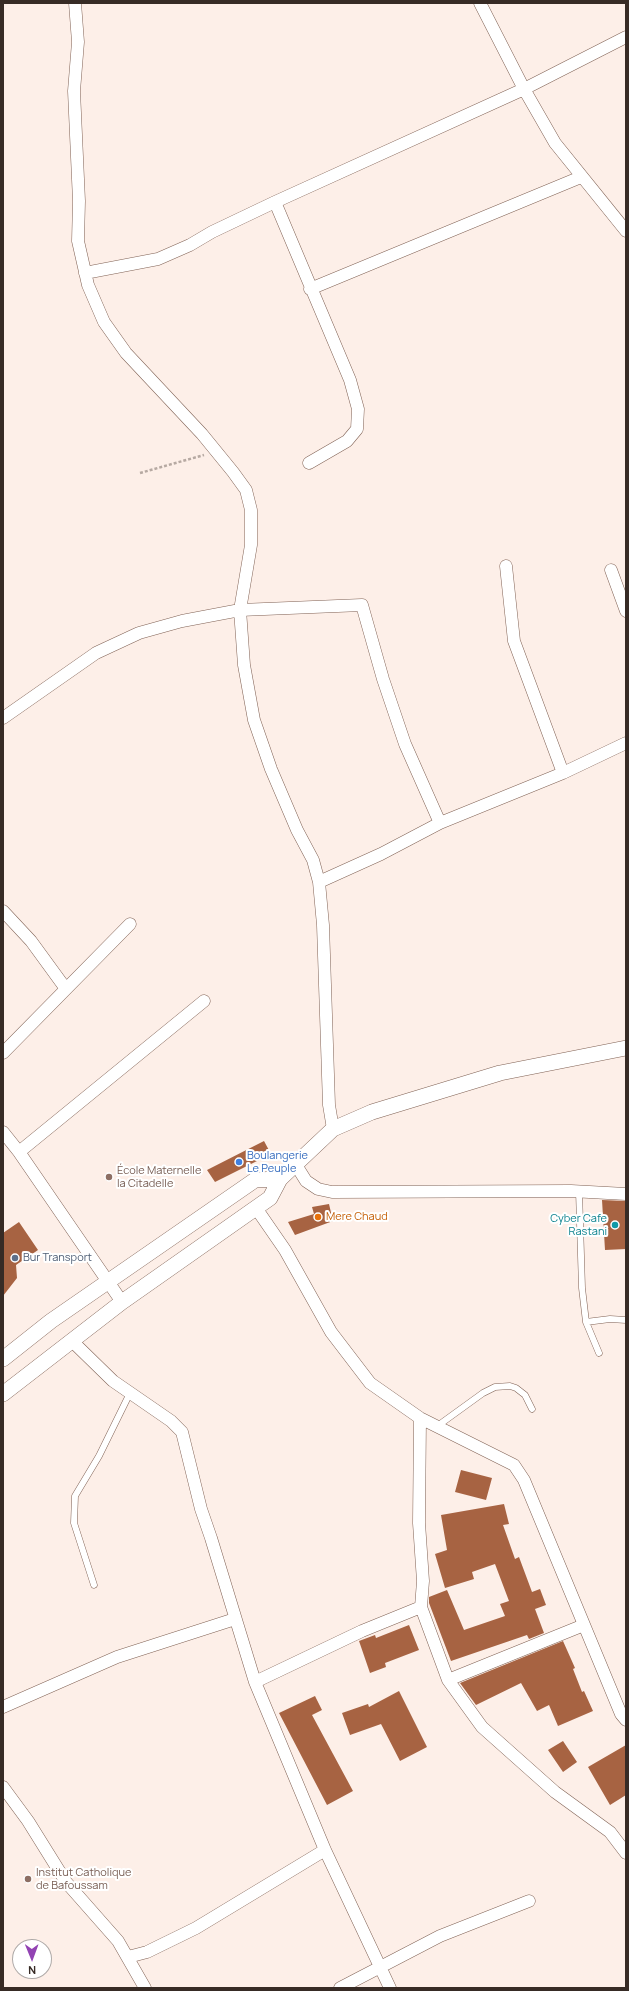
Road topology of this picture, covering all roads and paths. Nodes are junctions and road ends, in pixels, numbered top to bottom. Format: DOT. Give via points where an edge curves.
graph roads {
  1 [pos="75,3"];
  2 [pos="480,3"];
  3 [pos="626,37"];
  4 [pos="524,89"];
  5 [pos="581,177"];
  6 [pos="275,202"];
  7 [pos="626,231"];
  8 [pos="85,273"];
  9 [pos="310,289"];
  10 [pos="216,452"];
  11 [pos="309,463"];
  12 [pos="140,473"];
  13 [pos="506,566"];
  14 [pos="611,570"];
  15 [pos="240,610"];
  16 [pos="626,611"];
  17 [pos="3,718"];
  18 [pos="626,743"];
  19 [pos="563,773"];
  20 [pos="440,823"];
  21 [pos="319,882"];
  22 [pos="3,911"];
  23 [pos="130,924"];
  24 [pos="66,988"];
  25 [pos="204,1001"];
  26 [pos="626,1048"];
  27 [pos="3,1053"];
  28 [pos="333,1129"];
  29 [pos="3,1132"];
  30 [pos="19,1152"];
  31 [pos="296,1165"];
  32 [pos="280,1179"];
  33 [pos="579,1191"];
  34 [pos="626,1194"];
  35 [pos="256,1208"];
  36 [pos="108,1283"];
  37 [pos="122,1302"];
  38 [pos="626,1320"];
  39 [pos="586,1322"];
  40 [pos="72,1341"];
  41 [pos="599,1353"];
  42 [pos="3,1359"];
  43 [pos="130,1393"];
  44 [pos="3,1394"];
  45 [pos="532,1409"];
  46 [pos="420,1418"];
  47 [pos="436,1427"];
  48 [pos="94,1585"];
  49 [pos="421,1607"];
  50 [pos="235,1619"];
  51 [pos="584,1625"];
  52 [pos="448,1680"];
  53 [pos="255,1682"];
  54 [pos="3,1708"];
  55 [pos="626,1720"];
  56 [pos="3,1787"];
  57 [pos="325,1850"];
  58 [pos="626,1852"];
  59 [pos="529,1901"];
  60 [pos="128,1957"];
  61 [pos="381,1967"];
  62 [pos="145,1988"];
  63 [pos="340,1988"];
  64 [pos="390,1988"];
  1 -- 8 [label="street" via="78,42 74,91 79,201 78,241"];
  2 -- 4 [label="street"];
  3 -- 4 [label="street"];
  4 -- 5 [label="street" via="555,143"];
  4 -- 6 [label="street"];
  5 -- 7 [label="street"];
  5 -- 9 [label="street"];
  6 -- 8 [label="street" via="158,259"];
  6 -- 9 [label="street"];
  8 -- 10 [label="street" via="104,322 126,353"];
  9 -- 11 [label="street" via="350,380 358,409 357,429 347,441"];
  10 -- 12 [label="path"];
  10 -- 15 [label="street" via="246,490 251,510 251,545"];
  13 -- 19 [label="street" via="514,641"];
  14 -- 16 [label="street"];
  15 -- 17 [label="street" via="139,632 96,653"];
  15 -- 20 [label="street" via="362,606 405,744"];
  15 -- 21 [label="street" via="244,665 254,720 271,769 313,860"];
  18 -- 19 [label="street"];
  19 -- 20 [label="street"];
  20 -- 21 [label="street" via="381,854"];
  21 -- 28 [label="street" via="323,925 329,1105"];
  22 -- 24 [label="street" via="31,941"];
  23 -- 24 [label="street"];
  24 -- 27 [label="street"];
  25 -- 30 [label="street"];
  26 -- 28 [label="street" via="500,1073 372,1112"];
  28 -- 31 [label="street"];
  29 -- 30 [label="street"];
  30 -- 36 [label="street"];
  31 -- 32 [label="street"];
  31 -- 33 [label="street" via="306,1181 318,1190 332,1192"];
  32 -- 35 [label="street" via="270,1198"];
  32 -- 36 [label="street" via="255,1180"];
  33 -- 34 [label="street"];
  33 -- 39 [label="lane" via="582,1288"];
  35 -- 37 [label="street"];
  35 -- 46 [label="street" via="285,1250 331,1332 370,1383"];
  36 -- 37 [label="street"];
  36 -- 42 [label="street" via="51,1321"];
  37 -- 40 [label="street"];
  38 -- 39 [label="lane"];
  39 -- 41 [label="lane"];
  40 -- 43 [label="street" via="113,1381"];
  40 -- 44 [label="street"];
  43 -- 48 [label="lane" via="99,1456 75,1496 74,1523"];
  43 -- 50 [label="street" via="171,1421 182,1432 201,1509"];
  45 -- 47 [label="lane" via="525,1395 516,1388 495,1387"];
  46 -- 47 [label="street"];
  46 -- 49 [label="street" via="419,1523 424,1581"];
  47 -- 51 [label="street" via="514,1465 524,1480"];
  49 -- 52 [label="street"];
  49 -- 53 [label="street" via="362,1631"];
  50 -- 53 [label="street"];
  50 -- 54 [label="street" via="118,1657"];
  51 -- 52 [label="street"];
  51 -- 55 [label="street"];
  52 -- 58 [label="street" via="482,1727 555,1792 610,1832"];
  53 -- 57 [label="street"];
  56 -- 60 [label="street" via="28,1820 66,1882"];
  57 -- 60 [label="street" via="196,1928 147,1952"];
  57 -- 61 [label="street"];
  59 -- 61 [label="street" via="440,1936"];
  60 -- 62 [label="street"];
  61 -- 63 [label="street"];
  61 -- 64 [label="street"];
}
